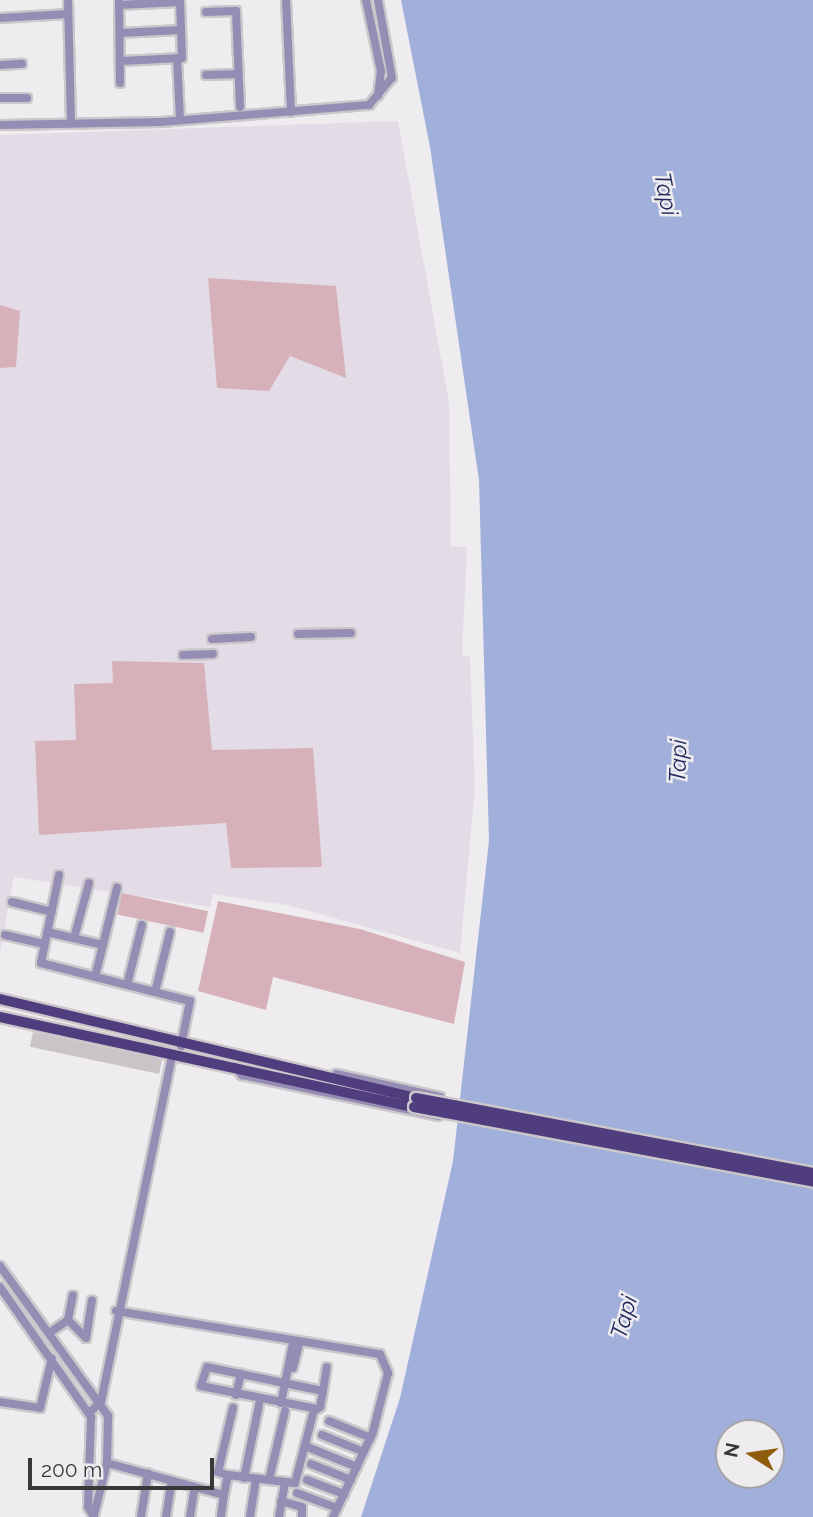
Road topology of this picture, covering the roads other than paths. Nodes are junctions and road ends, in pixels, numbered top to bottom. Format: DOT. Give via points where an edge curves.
graph roads {
  1 [pos="68,0"];
  2 [pos="286,0"];
  3 [pos="366,0"];
  4 [pos="378,0"];
  5 [pos="180,1"];
  6 [pos="119,2"];
  7 [pos="206,12"];
  8 [pos="68,14"];
  9 [pos="0,18"];
  10 [pos="181,30"];
  11 [pos="120,33"];
  12 [pos="177,58"];
  13 [pos="121,61"];
  14 [pos="22,64"];
  15 [pos="0,65"];
  16 [pos="238,74"];
  17 [pos="206,75"];
  18 [pos="120,83"];
  19 [pos="0,98"];
  20 [pos="27,98"];
  21 [pos="377,99"];
  22 [pos="240,107"];
  23 [pos="290,112"];
  24 [pos="180,119"];
  25 [pos="71,124"];
  26 [pos="0,125"];
  27 [pos="351,633"];
  28 [pos="298,635"];
  29 [pos="251,636"];
  30 [pos="212,639"];
  31 [pos="213,654"];
  32 [pos="183,655"];
  33 [pos="59,875"];
  34 [pos="89,883"];
  35 [pos="117,888"];
  36 [pos="12,902"];
  37 [pos="52,912"];
  38 [pos="142,925"];
  39 [pos="47,932"];
  40 [pos="170,932"];
  41 [pos="5,935"];
  42 [pos="74,939"];
  43 [pos="44,944"];
  44 [pos="103,945"];
  45 [pos="95,977"];
  46 [pos="127,985"];
  47 [pos="155,992"];
  48 [pos="0,999"];
  49 [pos="0,1017"];
  50 [pos="176,1048"];
  51 [pos="236,1063"];
  52 [pos="415,1102"];
  53 [pos="813,1173"];
  54 [pos="813,1182"];
  55 [pos="0,1266"];
  56 [pos="0,1287"];
  57 [pos="73,1295"];
  58 [pos="92,1300"];
  59 [pos="116,1311"];
  60 [pos="68,1320"];
  61 [pos="49,1333"];
  62 [pos="296,1343"];
  63 [pos="52,1358"];
  64 [pos="327,1367"];
  65 [pos="241,1374"];
  66 [pos="285,1385"];
  67 [pos="323,1391"];
  68 [pos="236,1395"];
  69 [pos="0,1402"];
  70 [pos="101,1402"];
  71 [pos="259,1405"];
  72 [pos="283,1407"];
  73 [pos="233,1408"];
  74 [pos="89,1413"];
  75 [pos="313,1415"];
  76 [pos="329,1422"];
  77 [pos="322,1434"];
  78 [pos="370,1438"];
  79 [pos="305,1446"];
  80 [pos="364,1452"];
  81 [pos="107,1463"];
  82 [pos="311,1464"];
  83 [pos="357,1466"];
  84 [pos="148,1474"];
  85 [pos="228,1475"];
  86 [pos="244,1478"];
  87 [pos="256,1479"];
  88 [pos="269,1480"];
  89 [pos="307,1480"];
  90 [pos="351,1480"];
  91 [pos="172,1481"];
  92 [pos="285,1483"];
  93 [pos="195,1487"];
  94 [pos="297,1493"];
  95 [pos="344,1494"];
  96 [pos="224,1495"];
  97 [pos="282,1501"];
  98 [pos="335,1513"];
  99 [pos="94,1516"];
  100 [pos="141,1517"];
  101 [pos="166,1517"];
  102 [pos="190,1517"];
  103 [pos="221,1517"];
  104 [pos="250,1517"];
  105 [pos="279,1517"];
  106 [pos="302,1517"];
  1 -- 8 [label="street"];
  2 -- 23 [label="street"];
  3 -- 21 [label="street" via="381,71"];
  4 -- 21 [label="street" via="392,72"];
  5 -- 6 [label="street"];
  5 -- 10 [label="street"];
  6 -- 11 [label="street"];
  7 -- 16 [label="street" via="236,11"];
  8 -- 9 [label="street"];
  8 -- 25 [label="street"];
  10 -- 11 [label="street"];
  10 -- 12 [label="street"];
  11 -- 13 [label="street"];
  12 -- 13 [label="street"];
  12 -- 24 [label="street"];
  13 -- 18 [label="street"];
  14 -- 15 [label="street"];
  16 -- 17 [label="street"];
  16 -- 22 [label="street"];
  19 -- 20 [label="street"];
  21 -- 23 [label="street" via="361,107"];
  23 -- 24 [label="street"];
  24 -- 25 [label="street"];
  25 -- 26 [label="street"];
  27 -- 28 [label="street"];
  29 -- 30 [label="street"];
  31 -- 32 [label="street"];
  33 -- 37 [label="street"];
  34 -- 42 [label="street"];
  35 -- 44 [label="street"];
  36 -- 37 [label="street"];
  37 -- 39 [label="street"];
  38 -- 46 [label="street"];
  39 -- 42 [label="street"];
  39 -- 43 [label="street"];
  40 -- 47 [label="street"];
  41 -- 43 [label="street"];
  42 -- 44 [label="street"];
  43 -- 45 [label="street" via="40,963"];
  44 -- 45 [label="street"];
  45 -- 46 [label="street"];
  46 -- 47 [label="street"];
  47 -- 50 [label="street" via="191,1002"];
  48 -- 50 [label="main road"];
  49 -- 50 [label="main road"];
  50 -- 51 [label="main road"];
  50 -- 59 [label="street"];
  51 -- 51 [label="street" via="242,1075 438,1116 440,1097 246,1055"];
  51 -- 52 [label="main road"];
  52 -- 53 [label="main road, bridge"];
  52 -- 54 [label="main road, bridge"];
  55 -- 61 [label="street"];
  56 -- 63 [label="street"];
  57 -- 60 [label="street"];
  58 -- 60 [label="street" via="86,1338"];
  59 -- 62 [label="street"];
  59 -- 70 [label="street"];
  60 -- 61 [label="street"];
  61 -- 70 [label="street"];
  62 -- 66 [label="street"];
  62 -- 78 [label="street" via="365,1348 386,1360 388,1373"];
  63 -- 69 [label="street" via="40,1408"];
  63 -- 74 [label="street"];
  64 -- 67 [label="street"];
  65 -- 66 [label="street"];
  65 -- 68 [label="street"];
  65 -- 68 [label="street" via="204,1370 202,1387"];
  66 -- 67 [label="street"];
  66 -- 72 [label="street"];
  67 -- 72 [label="street" via="317,1409"];
  68 -- 72 [label="street"];
  70 -- 74 [label="street"];
  70 -- 81 [label="street" via="109,1426"];
  71 -- 86 [label="street"];
  72 -- 88 [label="street"];
  73 -- 85 [label="street" via="218,1472"];
  74 -- 99 [label="street" via="88,1507"];
  75 -- 79 [label="street"];
  76 -- 78 [label="street"];
  77 -- 80 [label="street"];
  78 -- 80 [label="street"];
  79 -- 83 [label="street"];
  79 -- 92 [label="street" via="298,1479"];
  80 -- 83 [label="street"];
  81 -- 84 [label="street"];
  81 -- 99 [label="street"];
  82 -- 90 [label="street"];
  83 -- 90 [label="street"];
  84 -- 91 [label="street"];
  84 -- 100 [label="street"];
  85 -- 86 [label="street"];
  85 -- 96 [label="street"];
  86 -- 87 [label="street"];
  87 -- 88 [label="street"];
  87 -- 104 [label="street"];
  88 -- 92 [label="street"];
  89 -- 95 [label="street"];
  90 -- 95 [label="street"];
  91 -- 93 [label="street"];
  91 -- 101 [label="street"];
  92 -- 97 [label="street"];
  93 -- 96 [label="street"];
  93 -- 102 [label="street"];
  94 -- 98 [label="street"];
  95 -- 98 [label="street"];
  96 -- 103 [label="street"];
  97 -- 105 [label="street"];
  97 -- 106 [label="street" via="302,1507"];
}
